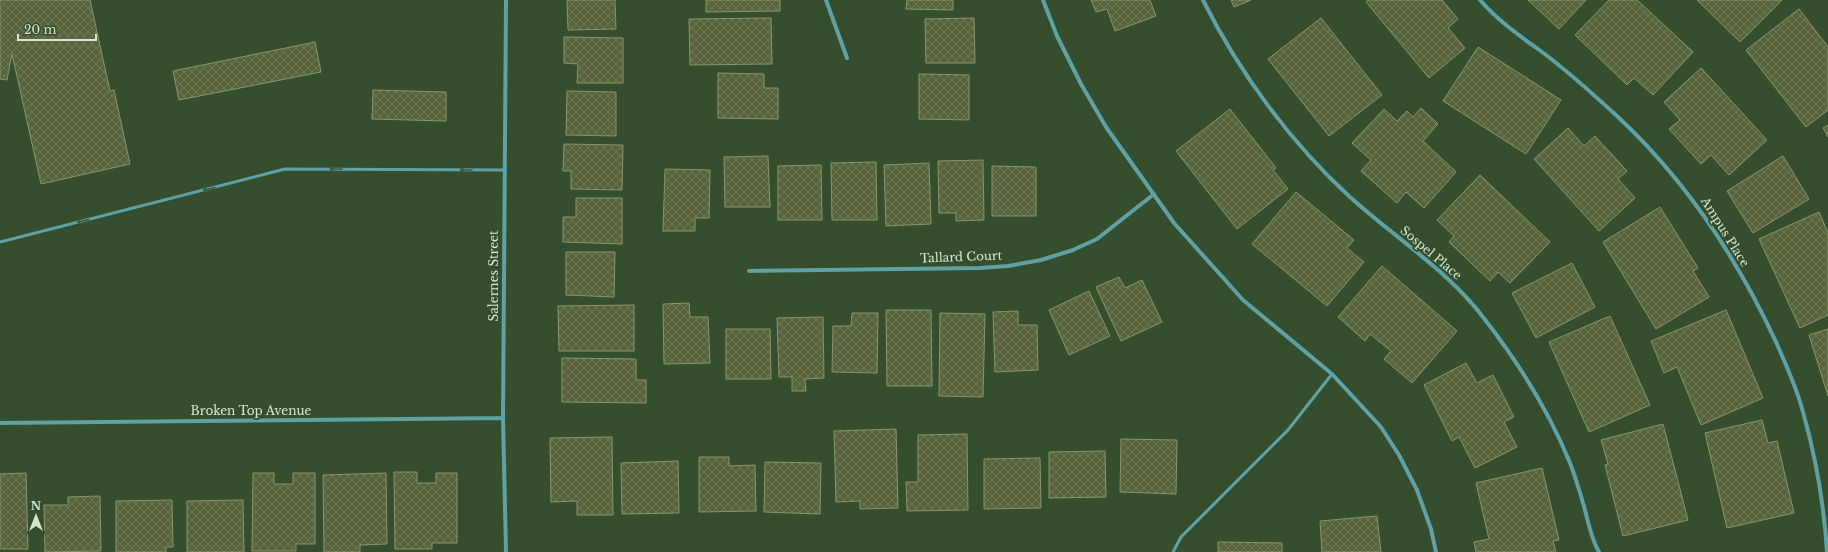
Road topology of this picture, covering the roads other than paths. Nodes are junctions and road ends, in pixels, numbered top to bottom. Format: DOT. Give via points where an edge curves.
graph roads {
  1 [pos="506,0"];
  2 [pos="826,0"];
  3 [pos="1043,0"];
  4 [pos="1203,0"];
  5 [pos="1480,0"];
  6 [pos="847,58"];
  7 [pos="505,170"];
  8 [pos="1154,194"];
  9 [pos="0,242"];
  10 [pos="749,271"];
  11 [pos="1332,374"];
  12 [pos="503,418"];
  13 [pos="0,423"];
  14 [pos="506,552"];
  15 [pos="1173,552"];
  16 [pos="1436,552"];
  17 [pos="1599,552"];
  18 [pos="1827,552"];
  1 -- 7 [label="street, Salernes Street"];
  2 -- 6 [label="street"];
  3 -- 8 [label="street" via="1057,36 1098,115"];
  4 -- 17 [label="street, Sospel Place" via="1258,93 1322,169 1388,230 1430,262 1458,288 1483,317 1554,425"];
  5 -- 18 [label="street, Ampus Place" via="1511,30 1584,86 1658,156 1712,227 1760,310 1803,410 1819,477"];
  7 -- 9 [label="lane, one-way" via="285,169"];
  7 -- 12 [label="street, Salernes Street"];
  8 -- 10 [label="street, Tallard Court" via="1097,239 1041,260 980,268"];
  8 -- 11 [label="street" via="1174,223 1243,300"];
  11 -- 15 [label="lane" via="1288,430 1182,537"];
  11 -- 16 [label="street" via="1381,427 1399,455 1417,490"];
  12 -- 13 [label="street, Broken Top Avenue"];
  12 -- 14 [label="street, Salernes Street"];
}
